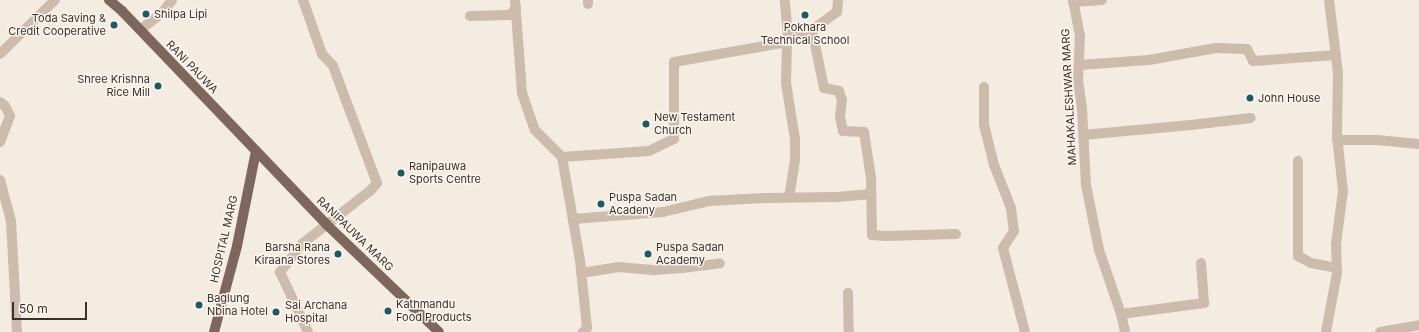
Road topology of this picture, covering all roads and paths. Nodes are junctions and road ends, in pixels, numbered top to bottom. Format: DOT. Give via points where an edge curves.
graph roads {
  1 [pos="55,0"];
  2 [pos="109,0"];
  3 [pos="172,0"];
  4 [pos="303,0"];
  5 [pos="785,0"];
  6 [pos="838,0"];
  7 [pos="1102,0"];
  8 [pos="1329,0"];
  9 [pos="1073,1"];
  10 [pos="515,4"];
  11 [pos="470,16"];
  12 [pos="140,30"];
  13 [pos="812,30"];
  14 [pos="787,40"];
  15 [pos="0,54"];
  16 [pos="1336,55"];
  17 [pos="1078,65"];
  18 [pos="984,87"];
  19 [pos="0,102"];
  20 [pos="1251,118"];
  21 [pos="1083,135"];
  22 [pos="1337,140"];
  23 [pos="0,142"];
  24 [pos="1419,144"];
  25 [pos="256,151"];
  26 [pos="562,157"];
  27 [pos="1298,161"];
  28 [pos="0,180"];
  29 [pos="871,194"];
  30 [pos="789,198"];
  31 [pos="573,219"];
  32 [pos="326,224"];
  33 [pos="956,234"];
  34 [pos="720,263"];
  35 [pos="1201,263"];
  36 [pos="1337,268"];
  37 [pos="581,272"];
  38 [pos="848,293"];
  39 [pos="1121,314"];
  40 [pos="1419,325"];
  41 [pos="17,332"];
  42 [pos="214,332"];
  43 [pos="308,332"];
  44 [pos="439,332"];
  45 [pos="583,332"];
  46 [pos="849,332"];
  47 [pos="1025,332"];
  48 [pos="1125,332"];
  49 [pos="1326,332"];
  50 [pos="1380,332"];
  1 -- 15 [label="street"];
  2 -- 12 [label="main road, RANI PAUWA"];
  3 -- 12 [label="street" via="162,13"];
  4 -- 32 [label="street" via="322,54 333,66 377,183"];
  5 -- 14 [label="street"];
  6 -- 13 [label="street" via="837,12"];
  7 -- 9 [label="street"];
  8 -- 16 [label="street"];
  9 -- 17 [label="street, MAHAKALESHWAR MARG" via="1080,35"];
  10 -- 11 [label="street" via="512,15"];
  10 -- 26 [label="street" via="522,93 535,130"];
  12 -- 25 [label="main road, RANI PAUWA"];
  13 -- 14 [label="street"];
  13 -- 29 [label="street" via="824,88 839,91 842,100 840,116 843,131 864,132"];
  14 -- 26 [label="street" via="674,62 674,140 649,152"];
  14 -- 30 [label="street" via="786,83 795,139 795,160"];
  16 -- 17 [label="street" via="1253,61 1247,49 1216,48 1149,60"];
  16 -- 22 [label="street"];
  17 -- 21 [label="street, MAHAKALESHWAR MARG"];
  18 -- 47 [label="street" via="984,125 994,165 1011,208 1014,231 1003,248"];
  19 -- 23 [label="street" via="10,116"];
  20 -- 21 [label="street"];
  21 -- 39 [label="street, MAHAKALESHWAR MARG" via="1086,185 1099,250"];
  22 -- 24 [label="street"];
  22 -- 36 [label="street" via="1343,191 1336,244"];
  25 -- 32 [label="main road, RANIPAUWA MARG"];
  25 -- 42 [label="main road, HOSPITAL MARG" via="237,246"];
  26 -- 31 [label="street"];
  27 -- 36 [label="street" via="1298,256 1311,263"];
  28 -- 41 [label="street" via="11,221"];
  29 -- 30 [label="street" via="837,198"];
  29 -- 33 [label="street" via="872,235"];
  30 -- 31 [label="street" via="709,202 663,212"];
  31 -- 37 [label="street"];
  32 -- 43 [label="street" via="302,244 280,272"];
  32 -- 44 [label="main road, RANIPAUWA MARG"];
  34 -- 37 [label="street" via="655,270 618,267"];
  35 -- 39 [label="street" via="1204,303"];
  36 -- 49 [label="street"];
  37 -- 45 [label="street" via="587,328"];
  38 -- 46 [label="street"];
  39 -- 48 [label="street, MAHAKALESHWAR MARG"];
  40 -- 50 [label="street"];
}
